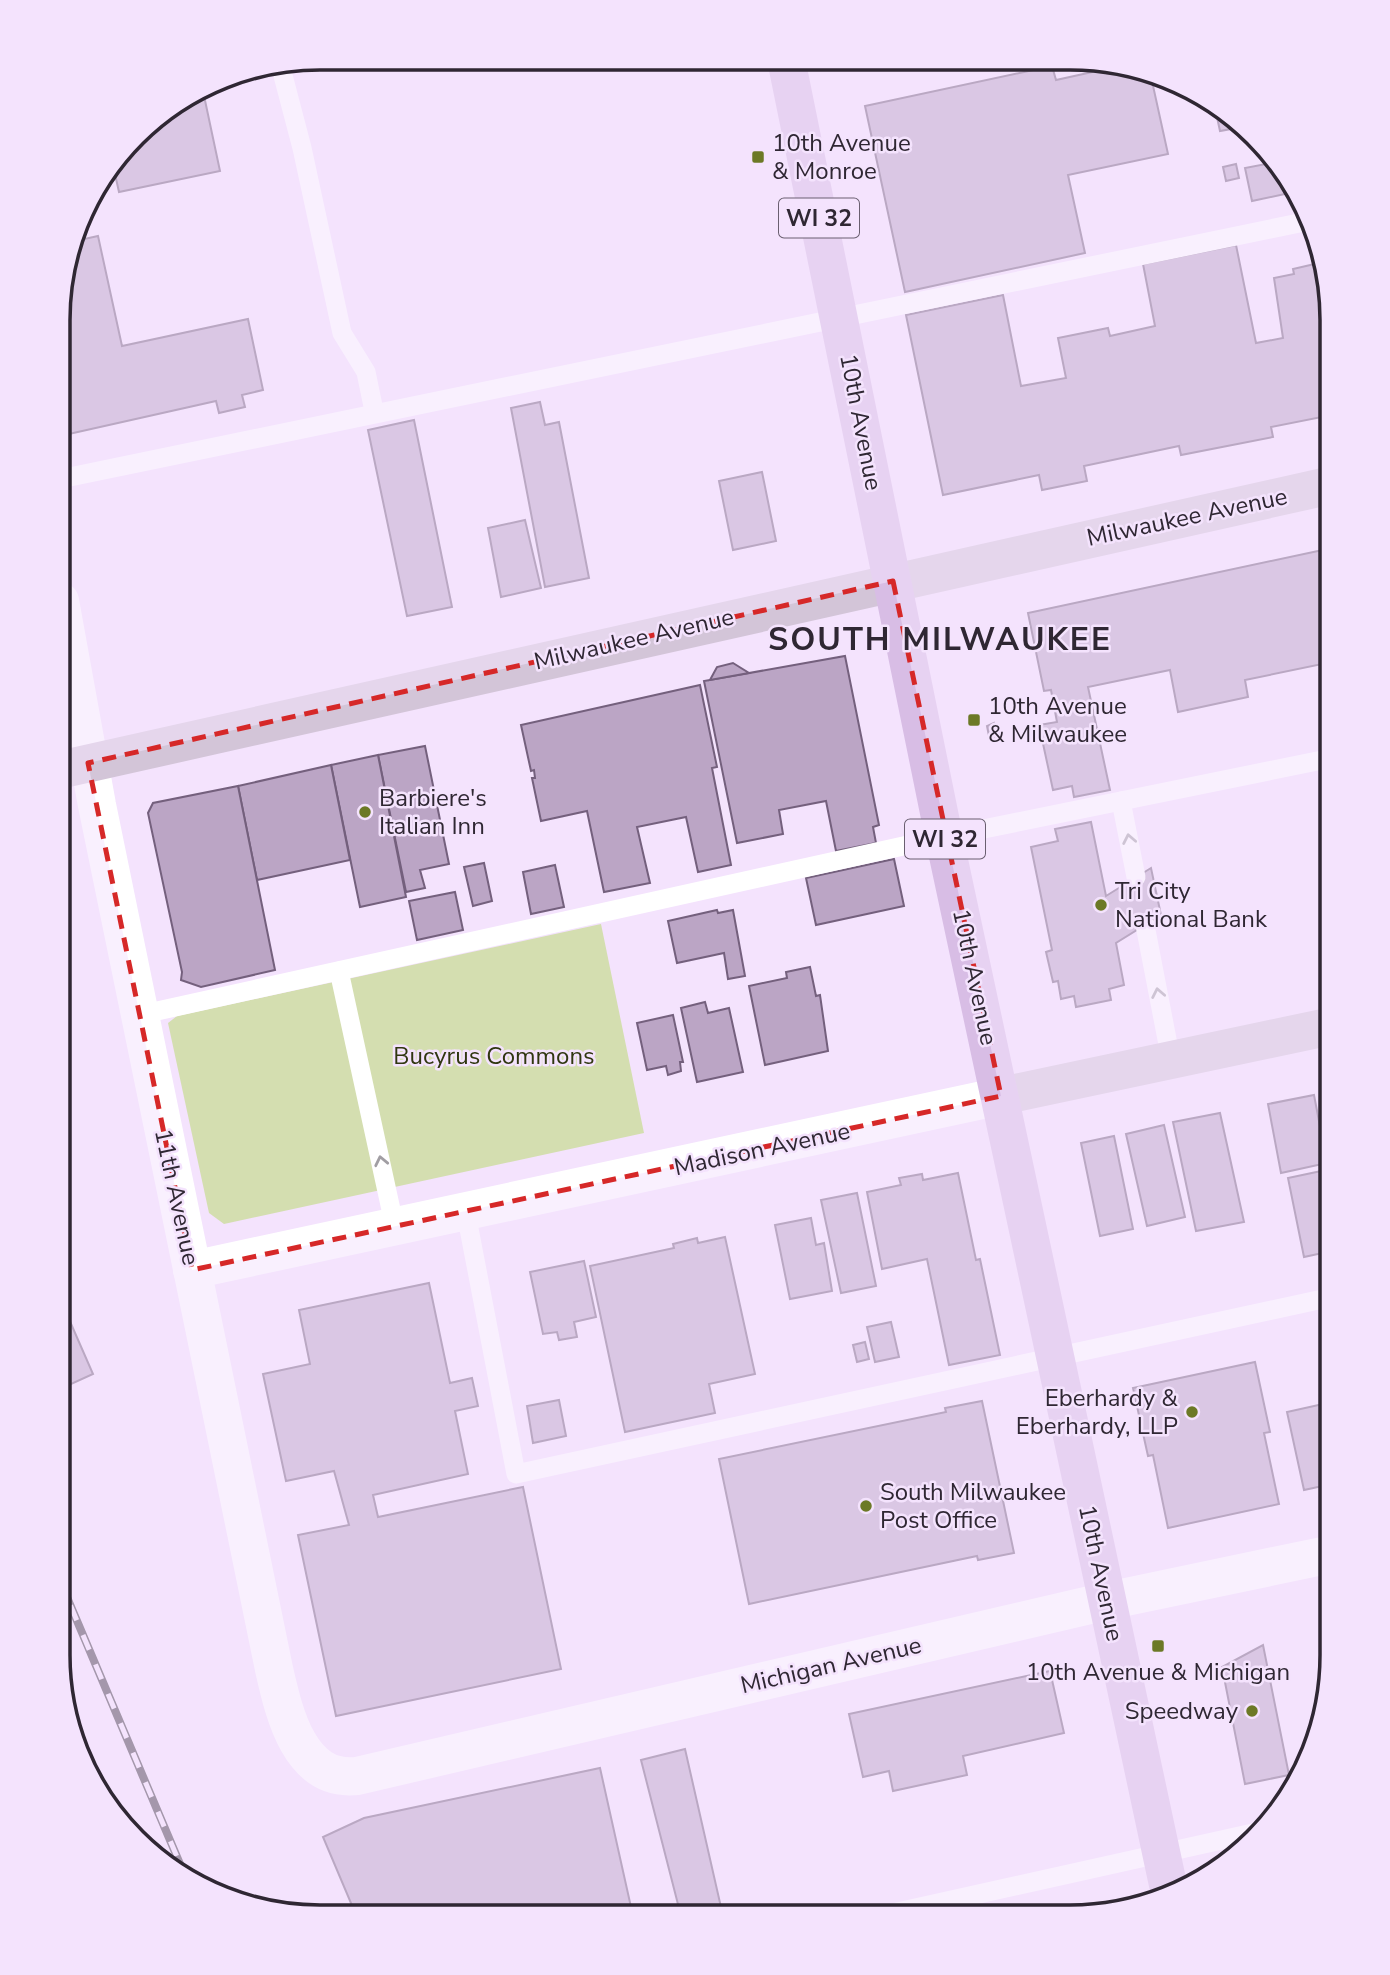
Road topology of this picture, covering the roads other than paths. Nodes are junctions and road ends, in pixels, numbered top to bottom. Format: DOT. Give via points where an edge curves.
graph roads {
  1 [pos="792,70"];
  2 [pos="282,73"];
  3 [pos="1300,223"];
  4 [pos="839,317"];
  5 [pos="374,411"];
  6 [pos="70,477"];
  7 [pos="1320,488"];
  8 [pos="893,581"];
  9 [pos="70,719"];
  10 [pos="1320,760"];
  11 [pos="74,766"];
  12 [pos="1121,801"];
  13 [pos="944,837"];
  14 [pos="1136,877"];
  15 [pos="1145,925"];
  16 [pos="339,971"];
  17 [pos="139,1015"];
  18 [pos="1320,1029"];
  19 [pos="1171,1060"];
  20 [pos="1001,1096"];
  21 [pos="466,1213"];
  22 [pos="395,1228"];
  23 [pos="192,1270"];
  24 [pos="1320,1300"];
  25 [pos="1056,1357"];
  26 [pos="1320,1556"];
  27 [pos="1107,1601"];
  28 [pos="332,1774"];
  29 [pos="1244,1835"];
  30 [pos="1161,1853"];
  31 [pos="1168,1885"];
  32 [pos="929,1905"];
  1 -- 4 [label="main road, 10th Avenue / WI 32"];
  2 -- 5 [label="lane" via="342,333 366,372"];
  3 -- 4 [label="lane"];
  4 -- 5 [label="lane"];
  4 -- 8 [label="main road, 10th Avenue / WI 32"];
  5 -- 6 [label="lane"];
  7 -- 8 [label="street, Milwaukee Avenue"];
  8 -- 11 [label="street, Milwaukee Avenue"];
  8 -- 13 [label="main road, 10th Avenue / WI 32"];
  9 -- 11 [label="street, 11th Avenue"];
  10 -- 12 [label="lane"];
  11 -- 17 [label="street, 11th Avenue"];
  12 -- 13 [label="lane"];
  14 -- 12 [label="lane, one-way"];
  13 -- 16 [label="lane"];
  13 -- 20 [label="main road, 10th Avenue / WI 32"];
  19 -- 15 [label="lane, one-way"];
  16 -- 17 [label="lane"];
  22 -- 16 [label="lane, one-way"];
  17 -- 23 [label="street, 11th Avenue"];
  18 -- 19 [label="street, Madison Avenue"];
  19 -- 20 [label="street, Madison Avenue"];
  20 -- 21 [label="street, Madison Avenue"];
  20 -- 25 [label="main road, 10th Avenue / WI 32"];
  21 -- 22 [label="street, Madison Avenue"];
  21 -- 25 [label="lane" via="516,1474"];
  22 -- 23 [label="street, Madison Avenue"];
  23 -- 28 [label="street, 11th Avenue" via="282,1701 303,1750"];
  24 -- 25 [label="lane"];
  25 -- 27 [label="main road, 10th Avenue / WI 32"];
  26 -- 27 [label="street, Michigan Avenue"];
  27 -- 28 [label="street, Michigan Avenue" via="357,1776"];
  27 -- 30 [label="main road, 10th Avenue / WI 32"];
  29 -- 30 [label="lane"];
  30 -- 31 [label="main road, 10th Avenue / WI 32"];
  30 -- 32 [label="lane"];
}
